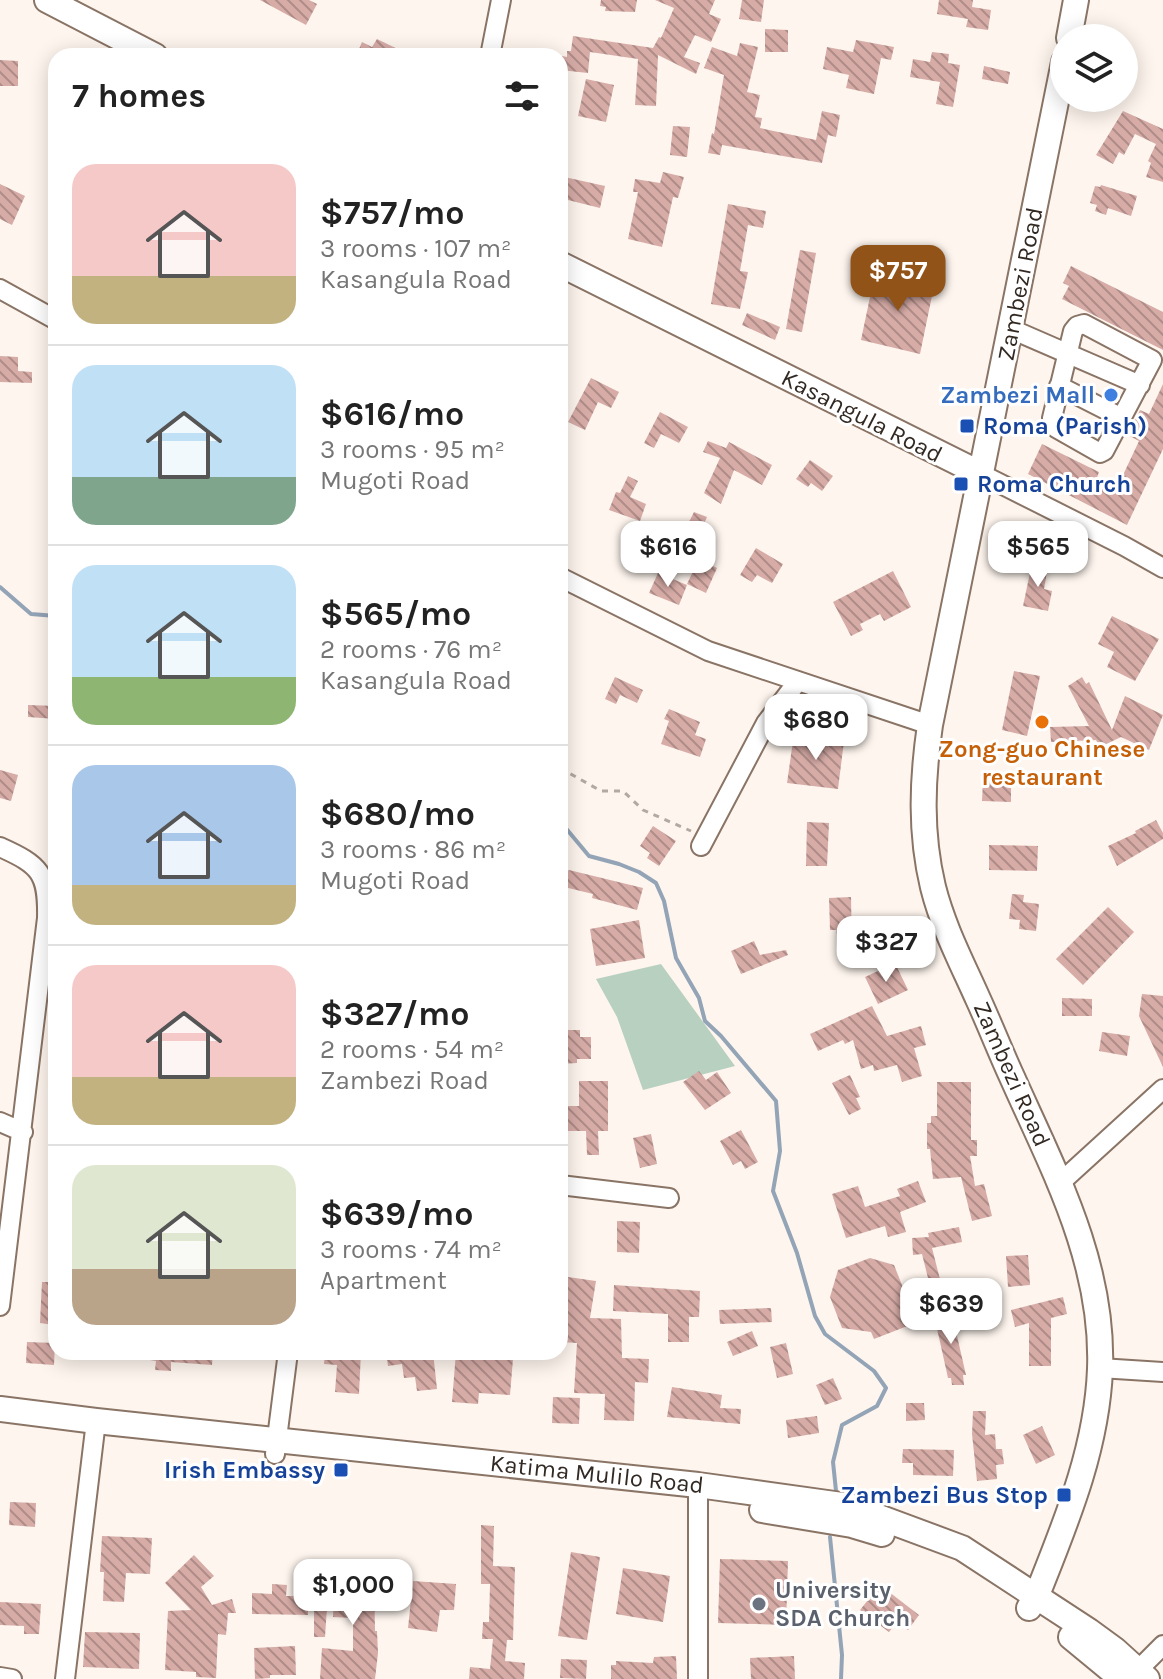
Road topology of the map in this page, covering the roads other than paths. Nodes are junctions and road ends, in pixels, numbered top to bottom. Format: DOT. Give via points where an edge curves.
graph roads {
  1 [pos="47,0"];
  2 [pos="501,0"];
  3 [pos="1076,0"];
  4 [pos="1072,24"];
  5 [pos="140,48"];
  6 [pos="492,48"];
  7 [pos="1054,112"];
  8 [pos="568,268"];
  9 [pos="0,289"];
  10 [pos="48,316"];
  11 [pos="1011,329"];
  12 [pos="1068,353"];
  13 [pos="1140,385"];
  14 [pos="1059,386"];
  15 [pos="1122,418"];
  16 [pos="981,474"];
  17 [pos="1163,568"];
  18 [pos="568,581"];
  19 [pos="798,681"];
  20 [pos="930,725"];
  21 [pos="703,841"];
  22 [pos="0,847"];
  23 [pos="1163,1089"];
  24 [pos="0,1122"];
  25 [pos="23,1132"];
  26 [pos="1061,1182"];
  27 [pos="568,1186"];
  28 [pos="669,1198"];
  29 [pos="0,1306"];
  30 [pos="287,1360"];
  31 [pos="1100,1368"];
  32 [pos="1163,1372"];
  33 [pos="0,1409"];
  34 [pos="0,1424"];
  35 [pos="95,1429"];
  36 [pos="276,1447"];
  37 [pos="698,1492"];
  38 [pos="1033,1601"];
  39 [pos="1163,1645"];
  40 [pos="1135,1676"];
  41 [pos="0,1677"];
  42 [pos="12,1679"];
  43 [pos="65,1679"];
  44 [pos="698,1679"];
  1 -- 5 [label="main road"];
  2 -- 6 [label="street"];
  3 -- 4 [label="main road"];
  7 -- 11 [label="main road, Zambezi Road"];
  8 -- 16 [label="main road, Kasangula Road"];
  9 -- 10 [label="street"];
  11 -- 12 [label="street"];
  11 -- 16 [label="main road, Zambezi Road"];
  12 -- 13 [label="street"];
  12 -- 13 [label="street" via="1073,331 1084,324 1150,357"];
  12 -- 14 [label="street"];
  13 -- 15 [label="street"];
  14 -- 15 [label="street"];
  14 -- 15 [label="street" via="1053,423 1096,451 1104,451"];
  16 -- 17 [label="street, Kasangula Road"];
  16 -- 20 [label="main road, Zambezi Road"];
  18 -- 19 [label="street" via="708,651"];
  19 -- 20 [label="street"];
  19 -- 21 [label="street" via="766,723"];
  20 -- 26 [label="main road, Zambezi Road" via="922,819 933,888 955,949"];
  22 -- 25 [label="street" via="41,871 48,889"];
  23 -- 26 [label="street"];
  24 -- 25 [label="street"];
  25 -- 29 [label="street"];
  26 -- 31 [label="main road, Zambezi Road" via="1089,1268"];
  27 -- 28 [label="street"];
  30 -- 36 [label="street"];
  31 -- 32 [label="street"];
  31 -- 38 [label="main road, Zambezi Road" via="1087,1456"];
  33 -- 35 [label="main road, Katima Mulilo Road"];
  34 -- 35 [label="main road, Katima Mulilo Road"];
  35 -- 36 [label="main road, Katima Mulilo Road"];
  35 -- 43 [label="street"];
  36 -- 37 [label="main road, Katima Mulilo Road"];
  37 -- 38 [label="main road, Katima Mulilo Road" via="849,1506 962,1548"];
  37 -- 44 [label="street"];
  38 -- 40 [label="main road, Katima Mulilo Road" via="1115,1650"];
  39 -- 40 [label="street"];
  41 -- 42 [label="street"];
}
